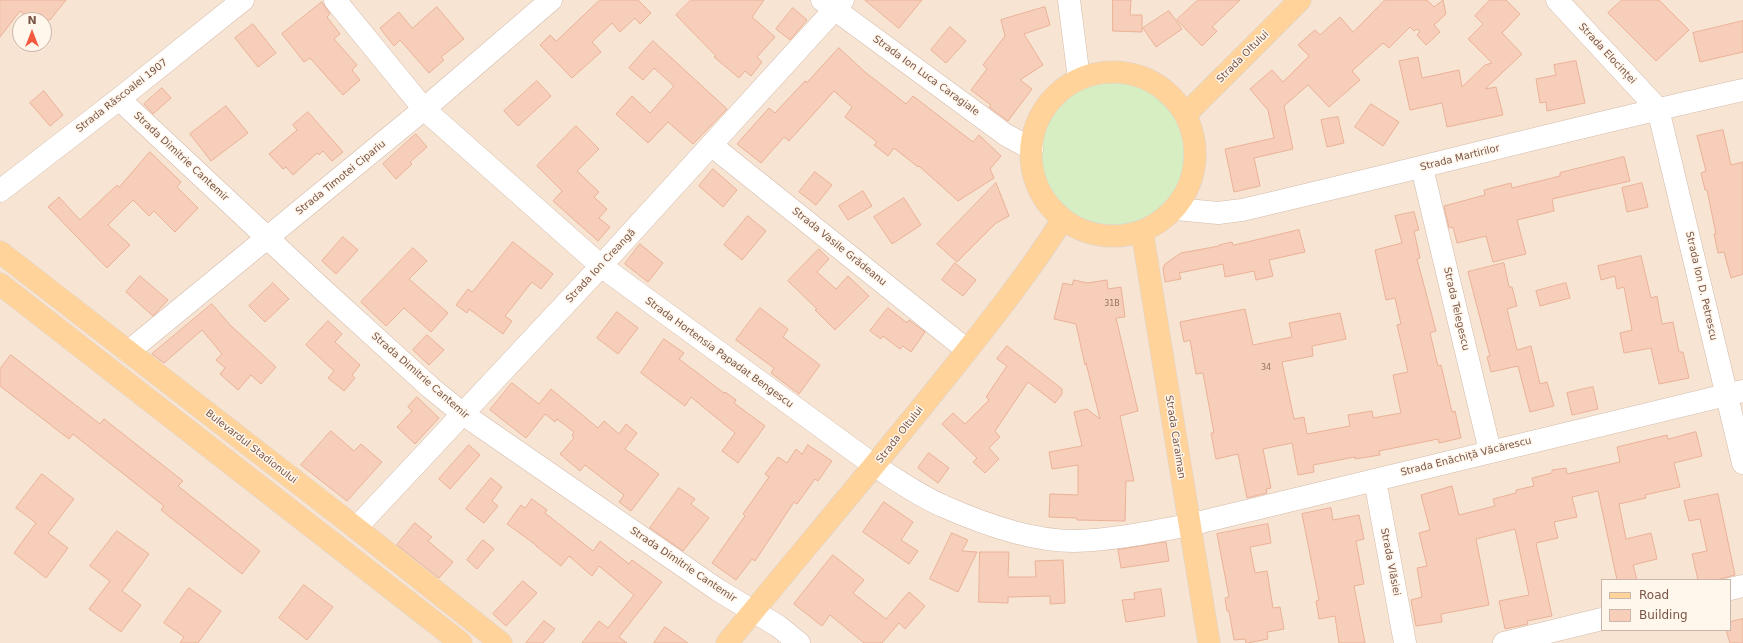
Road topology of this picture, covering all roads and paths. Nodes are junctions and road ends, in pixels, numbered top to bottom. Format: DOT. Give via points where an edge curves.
graph roads {
  1 [pos="243,0"];
  2 [pos="335,0"];
  3 [pos="551,0"];
  4 [pos="1069,0"];
  5 [pos="1300,0"];
  6 [pos="1557,0"];
  7 [pos="833,3"];
  8 [pos="1079,79"];
  9 [pos="1743,90"];
  10 [pos="119,99"];
  11 [pos="1658,109"];
  12 [pos="424,110"];
  13 [pos="1186,114"];
  14 [pos="711,145"];
  15 [pos="1032,149"];
  16 [pos="1422,168"];
  17 [pos="0,191"];
  18 [pos="1176,209"];
  19 [pos="1063,219"];
  20 [pos="1142,231"];
  21 [pos="267,238"];
  22 [pos="0,252"];
  23 [pos="600,266"];
  24 [pos="0,284"];
  25 [pos="968,350"];
  26 [pos="128,352"];
  27 [pos="1735,393"];
  28 [pos="463,414"];
  29 [pos="1490,451"];
  30 [pos="1743,463"];
  31 [pos="875,466"];
  32 [pos="1375,480"];
  33 [pos="1189,525"];
  34 [pos="356,528"];
  35 [pos="1743,586"];
  36 [pos="1731,589"];
  37 [pos="754,610"];
  38 [pos="1601,619"];
  39 [pos="461,643"];
  40 [pos="501,643"];
  41 [pos="727,643"];
  42 [pos="799,643"];
  43 [pos="1209,643"];
  44 [pos="1405,643"];
  45 [pos="1504,643"];
  1 -- 10 [label="street, Strada Răscoalei 1907"];
  2 -- 12 [label="street, Strada Hortensia Papadat Bengescu"];
  3 -- 12 [label="street, Strada Timotei Cipariu"];
  4 -- 8 [label="street"];
  5 -- 13 [label="main road, Strada Oltului"];
  6 -- 11 [label="street, Strada Elocinței"];
  7 -- 14 [label="street, Strada Ion Creangă"];
  7 -- 15 [label="street, Strada Ion Luca Caragiale" via="1006,135"];
  8 -- 13 [label="main road" via="1093,74 1114,72 1137,75 1158,84 1172,95"];
  8 -- 15 [label="main road" via="1064,87 1041,114 1034,132"];
  9 -- 11 [label="street, Strada Martirilor"];
  10 -- 17 [label="street, Strada Răscoalei 1907"];
  10 -- 21 [label="street, Strada Dimitrie Cantemir"];
  11 -- 16 [label="street, Strada Martirilor"];
  11 -- 27 [label="street, Strada Ion D. Petrescu"];
  12 -- 21 [label="street, Strada Timotei Cipariu"];
  12 -- 23 [label="street, Strada Hortensia Papadat Bengescu"];
  13 -- 18 [label="main road" via="1192,132 1195,155 1191,182"];
  14 -- 23 [label="street, Strada Ion Creangă"];
  14 -- 25 [label="street, Strada Vasile Grădeanu"];
  15 -- 19 [label="main road" via="1035,180 1051,208"];
  16 -- 18 [label="street, Strada Martirilor" via="1242,210 1218,213"];
  16 -- 29 [label="street, Strada Telegescu"];
  18 -- 20 [label="main road" via="1161,222"];
  19 -- 20 [label="main road" via="1080,229 1099,235 1127,235"];
  19 -- 25 [label="main road, Strada Oltului" via="1051,239"];
  20 -- 33 [label="main road, Strada Caraiman"];
  21 -- 26 [label="street, Strada Timotei Cipariu"];
  21 -- 28 [label="street, Strada Dimitrie Cantemir" via="425,383"];
  22 -- 26 [label="main road, Bulevardul Stadionului"];
  23 -- 28 [label="street, Strada Ion Creangă"];
  23 -- 31 [label="street, Strada Hortensia Papadat Bengescu"];
  24 -- 39 [label="main road"];
  25 -- 31 [label="main road, Strada Oltului"];
  26 -- 34 [label="main road, Bulevardul Stadionului"];
  27 -- 29 [label="street, Strada Enăchiță Văcărescu"];
  27 -- 30 [label="street, Strada Ion D. Petrescu"];
  28 -- 34 [label="street, Strada Ion Creangă"];
  28 -- 37 [label="street, Strada Dimitrie Cantemir" via="718,590"];
  29 -- 32 [label="street, Strada Enăchiță Văcărescu"];
  31 -- 33 [label="street, Strada Hortensia Papadat Bengescu" via="942,506 1008,530 1037,536 1073,541"];
  31 -- 37 [label="main road, Strada Oltului"];
  32 -- 33 [label="street, Strada Enăchiță Văcărescu"];
  32 -- 44 [label="street, Strada Vlăsiei"];
  33 -- 43 [label="main road, Strada Caraiman"];
  34 -- 40 [label="main road, Bulevardul Stadionului"];
  35 -- 36 [label="street"];
  37 -- 41 [label="main road, Strada Oltului"];
  37 -- 42 [label="street, Strada Dimitrie Cantemir"];
  38 -- 45 [label="street"];
}
